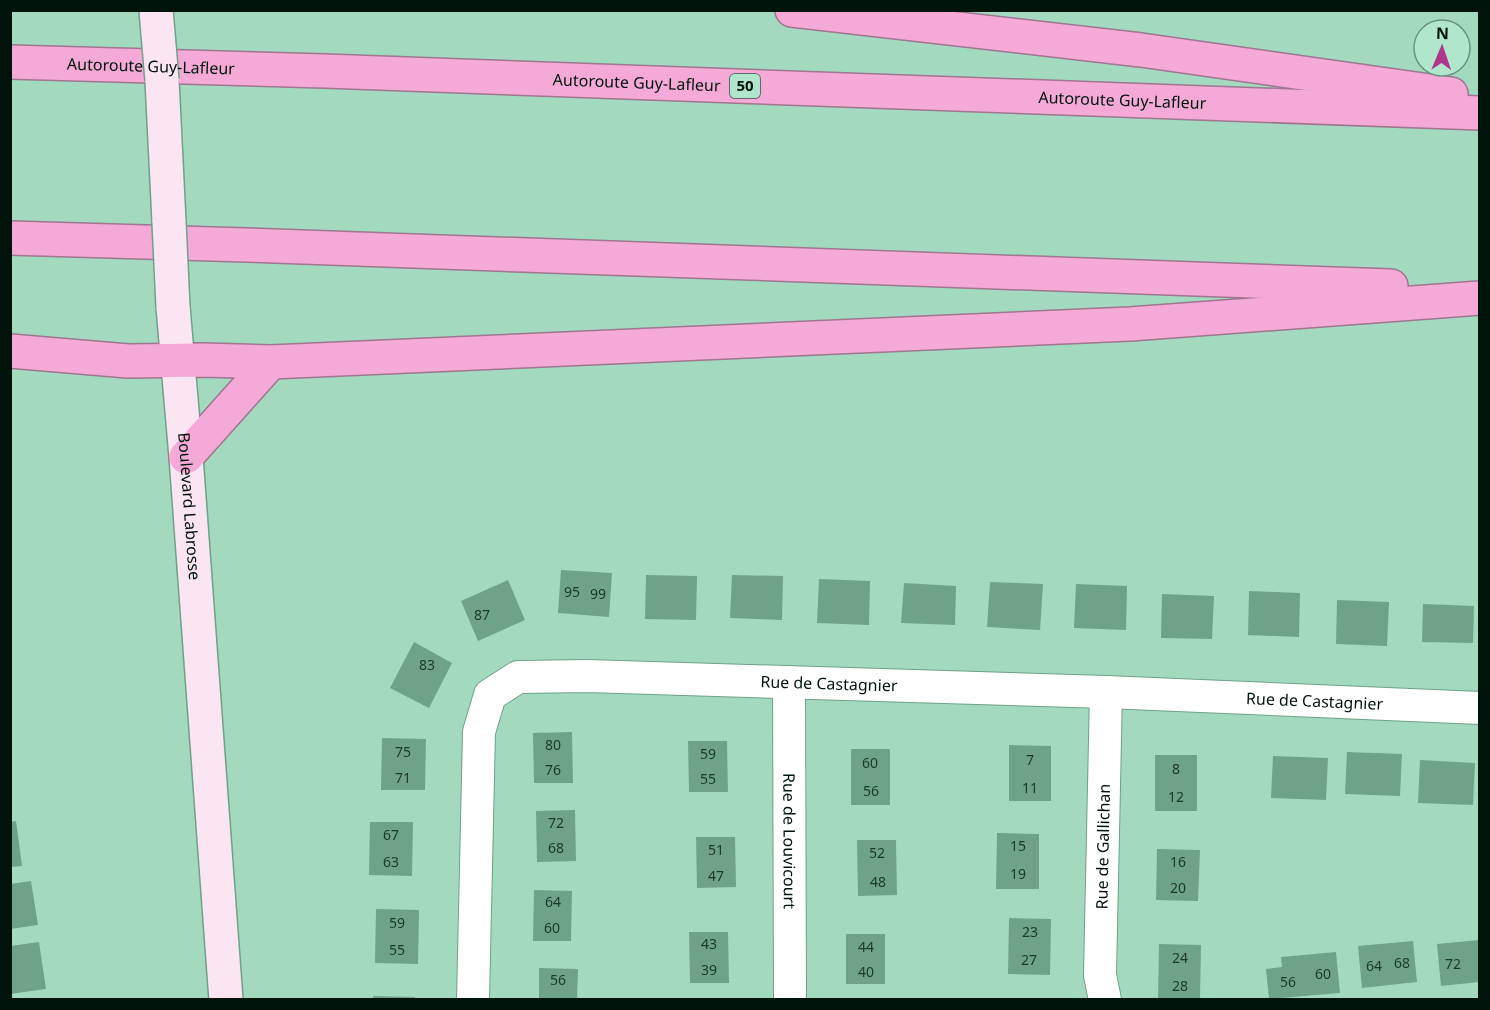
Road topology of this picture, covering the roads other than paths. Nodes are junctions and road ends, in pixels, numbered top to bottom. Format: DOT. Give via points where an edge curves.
graph roads {
  1 [pos="156,10"];
  2 [pos="792,10"];
  3 [pos="10,62"];
  4 [pos="1479,98"];
  5 [pos="1479,113"];
  6 [pos="10,238"];
  7 [pos="1479,290"];
  8 [pos="1479,298"];
  9 [pos="10,351"];
  10 [pos="177,362"];
  11 [pos="271,362"];
  12 [pos="186,457"];
  13 [pos="789,682"];
  14 [pos="1106,692"];
  15 [pos="1479,708"];
  16 [pos="226,999"];
  17 [pos="473,999"];
  18 [pos="790,999"];
  19 [pos="1105,999"];
  1 -- 10 [label="main road, Boulevard Labrosse, bridge"];
  2 -- 4 [label="highway" via="1141,50"];
  3 -- 5 [label="highway, Autoroute Guy-Lafleur / 50"];
  6 -- 7 [label="highway"];
  8 -- 11 [label="highway" via="1130,324"];
  9 -- 10 [label="highway"];
  10 -- 11 [label="highway"];
  10 -- 12 [label="main road, Boulevard Labrosse"];
  11 -- 12 [label="highway"];
  12 -- 16 [label="main road, Boulevard Labrosse"];
  13 -- 14 [label="street, Rue de Castagnier"];
  13 -- 17 [label="street, Rue de Castagnier" via="518,677 490,695 478,732"];
  13 -- 18 [label="street, Rue de Louvicourt"];
  14 -- 15 [label="street, Rue de Castagnier"];
  14 -- 19 [label="street, Rue de Gallichan" via="1100,975"];
}
